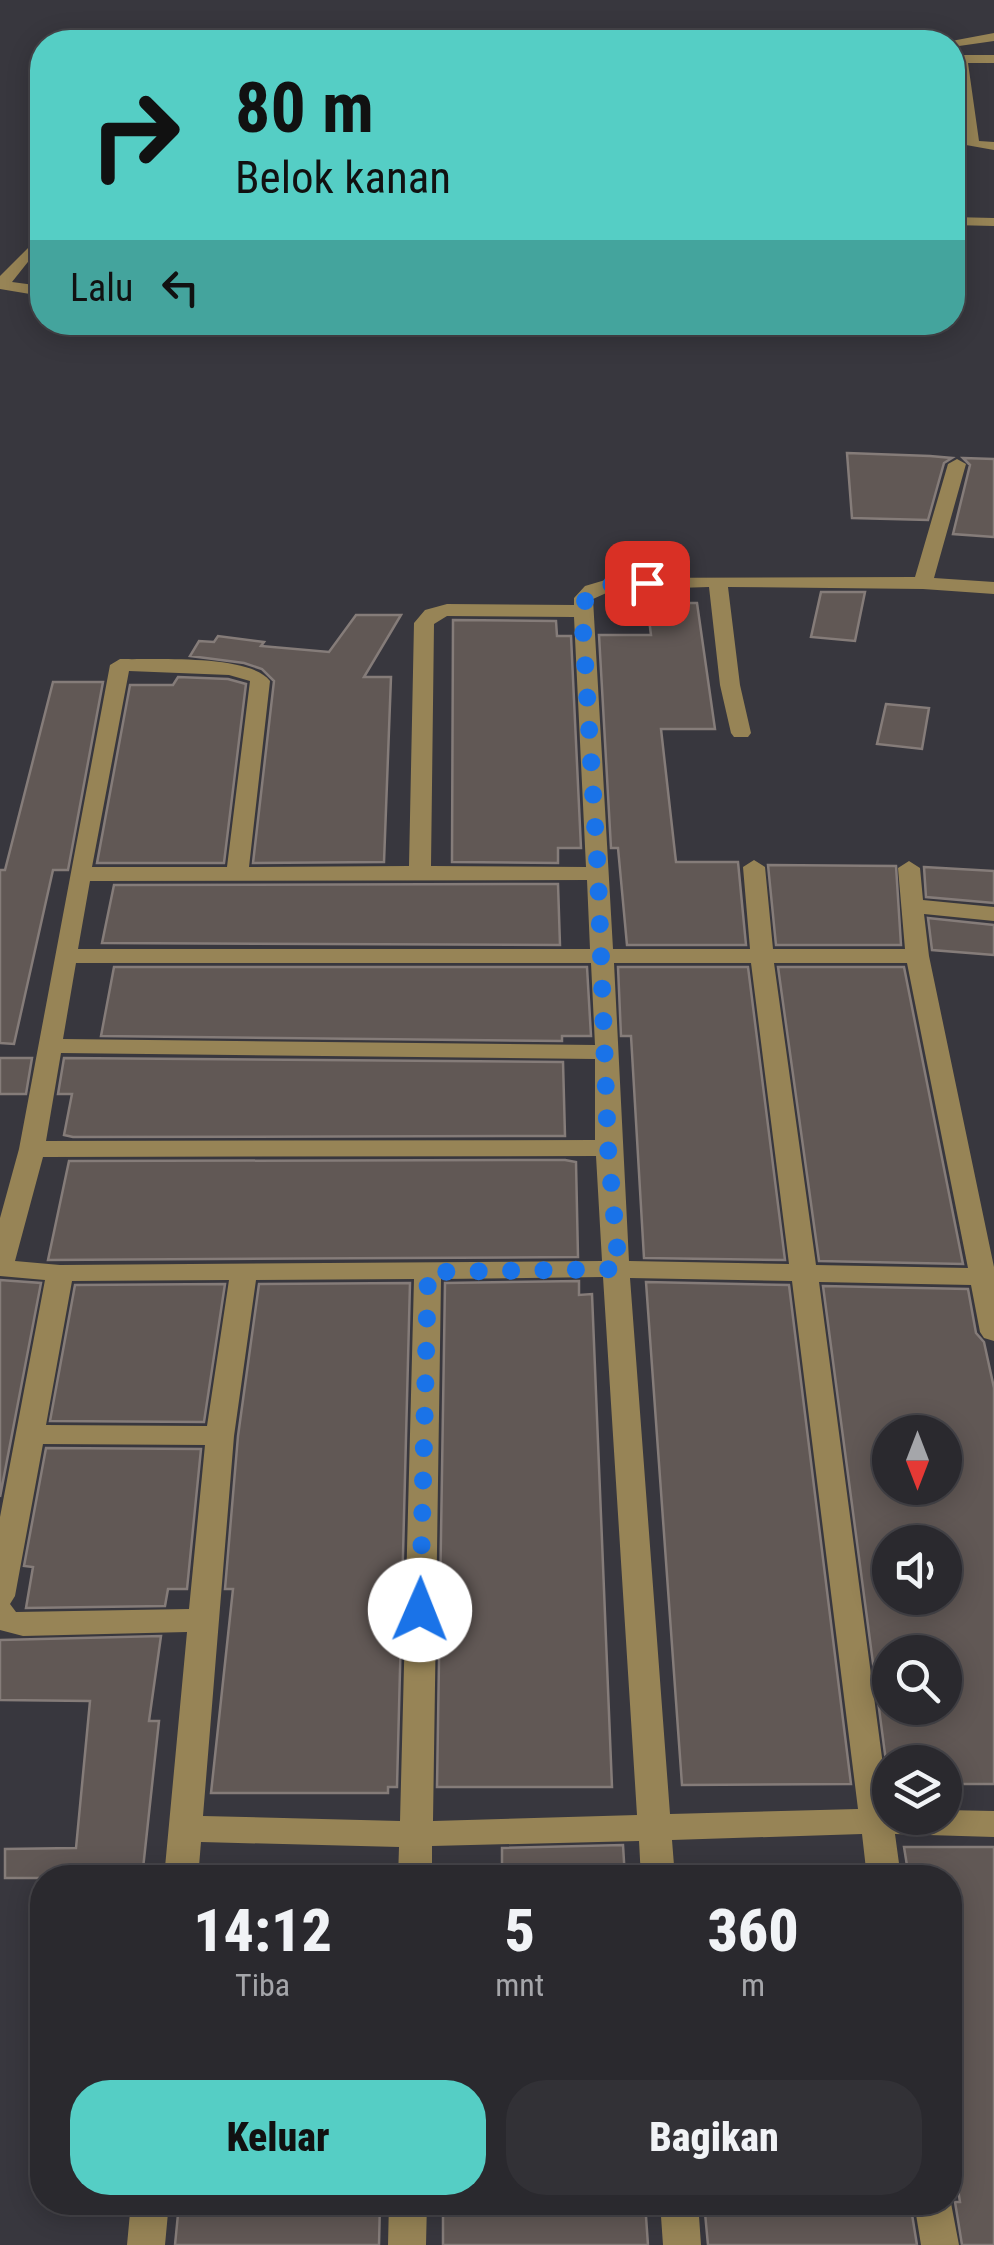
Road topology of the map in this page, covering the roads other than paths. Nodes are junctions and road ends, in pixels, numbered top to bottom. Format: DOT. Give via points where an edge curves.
graph roads {
  1 [pos="994,38"];
  2 [pos="965,42"];
  3 [pos="965,59"];
  4 [pos="994,60"];
  5 [pos="965,102"];
  6 [pos="994,146"];
  7 [pos="965,221"];
  8 [pos="994,222"];
  9 [pos="30,253"];
  10 [pos="30,290"];
  11 [pos="957,464"];
  12 [pos="718,581"];
  13 [pos="923,583"];
  14 [pos="994,588"];
  15 [pos="582,612"];
  16 [pos="741,734"];
  17 [pos="754,867"];
  18 [pos="909,868"];
  19 [pos="420,871"];
  20 [pos="80,874"];
  21 [pos="237,874"];
  22 [pos="598,874"];
  23 [pos="910,906"];
  24 [pos="994,914"];
  25 [pos="68,956"];
  26 [pos="762,956"];
  27 [pos="917,956"];
  28 [pos="602,958"];
  29 [pos="51,1046"];
  30 [pos="607,1052"];
  31 [pos="608,1148"];
  32 [pos="32,1149"];
  33 [pos="0,1267"];
  34 [pos="619,1269"];
  35 [pos="244,1271"];
  36 [pos="60,1272"];
  37 [pos="428,1272"];
  38 [pos="806,1272"];
  39 [pos="988,1277"];
  40 [pos="994,1332"];
  41 [pos="29,1434"];
  42 [pos="220,1436"];
  43 [pos="0,1596"];
  44 [pos="0,1612"];
  45 [pos="206,1620"];
  46 [pos="872,1790"];
  47 [pos="872,1821"];
  48 [pos="962,1823"];
  49 [pos="994,1824"];
  50 [pos="654,1826"];
  51 [pos="185,1829"];
  52 [pos="416,1834"];
  53 [pos="878,1835"];
  54 [pos="181,1865"];
  55 [pos="415,1865"];
  56 [pos="657,1865"];
  57 [pos="882,1865"];
  58 [pos="149,2215"];
  59 [pos="408,2215"];
  60 [pos="680,2215"];
  61 [pos="935,2215"];
  62 [pos="146,2245"];
  63 [pos="407,2245"];
  64 [pos="682,2245"];
  65 [pos="940,2245"];
  1 -- 2 [label="street"];
  3 -- 4 [label="street"];
  5 -- 6 [label="street" via="973,145"];
  7 -- 8 [label="street"];
  9 -- 10 [label="street" via="1,286"];
  11 -- 13 [label="street"];
  12 -- 13 [label="street"];
  12 -- 15 [label="street" via="602,586 584,598"];
  12 -- 16 [label="street"];
  13 -- 14 [label="street"];
  15 -- 19 [label="street" via="447,610 424,623"];
  15 -- 22 [label="street"];
  17 -- 26 [label="street"];
  18 -- 23 [label="street"];
  19 -- 21 [label="street"];
  19 -- 22 [label="street"];
  20 -- 21 [label="street"];
  20 -- 21 [label="street" via="120,666 228,669 260,681"];
  20 -- 25 [label="street"];
  22 -- 28 [label="street"];
  23 -- 24 [label="street"];
  23 -- 27 [label="street"];
  25 -- 28 [label="street"];
  25 -- 29 [label="street"];
  26 -- 27 [label="street"];
  26 -- 28 [label="street"];
  26 -- 38 [label="street"];
  27 -- 39 [label="street"];
  28 -- 30 [label="street"];
  29 -- 30 [label="street"];
  29 -- 32 [label="street"];
  30 -- 31 [label="street"];
  31 -- 32 [label="street"];
  31 -- 34 [label="street"];
  32 -- 33 [label="street"];
  33 -- 36 [label="street"];
  34 -- 37 [label="street"];
  34 -- 38 [label="street"];
  34 -- 50 [label="street"];
  35 -- 36 [label="street"];
  35 -- 37 [label="street"];
  35 -- 42 [label="street"];
  36 -- 41 [label="street"];
  37 -- 52 [label="street"];
  38 -- 39 [label="street"];
  38 -- 46 [label="street"];
  39 -- 40 [label="street"];
  41 -- 42 [label="street"];
  41 -- 43 [label="street"];
  42 -- 45 [label="street"];
  44 -- 45 [label="street" via="24,1626"];
  45 -- 51 [label="street"];
  47 -- 50 [label="street"];
  48 -- 49 [label="street"];
  50 -- 52 [label="street"];
  50 -- 56 [label="street"];
  51 -- 52 [label="street"];
  51 -- 54 [label="street"];
  52 -- 55 [label="street"];
  53 -- 57 [label="street"];
  58 -- 62 [label="street"];
  59 -- 63 [label="street"];
  60 -- 64 [label="street"];
  61 -- 65 [label="street"];
}
